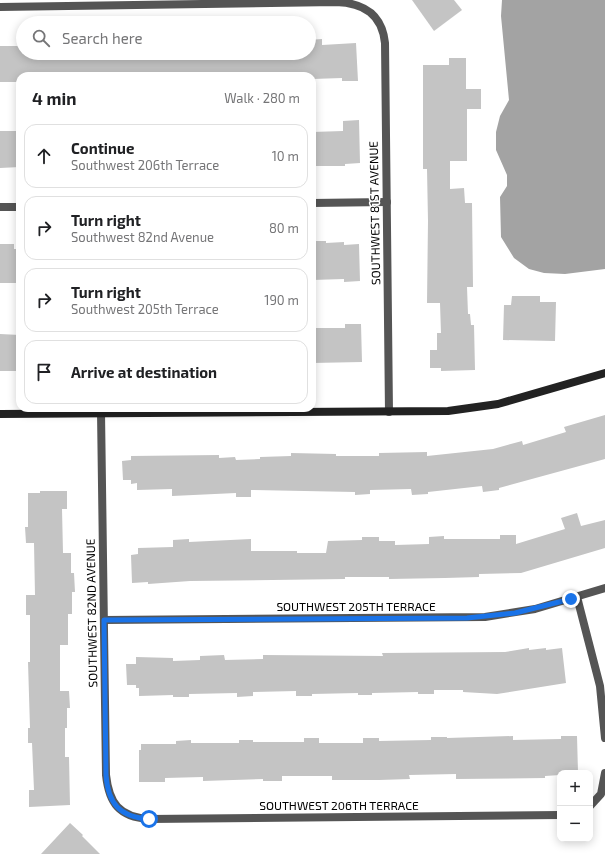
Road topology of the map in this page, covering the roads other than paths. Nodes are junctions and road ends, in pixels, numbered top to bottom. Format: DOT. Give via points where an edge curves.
graph roads {
  1 [pos="0,7"];
  2 [pos="387,202"];
  3 [pos="316,203"];
  4 [pos="0,207"];
  5 [pos="16,207"];
  6 [pos="605,373"];
  7 [pos="101,412"];
  8 [pos="389,412"];
  9 [pos="0,414"];
  10 [pos="605,588"];
  11 [pos="577,597"];
  12 [pos="104,620"];
  13 [pos="605,738"];
  14 [pos="605,773"];
  15 [pos="593,803"];
  16 [pos="120,810"];
  17 [pos="557,815"];
  1 -- 2 [label="street, SOUTHWEST 81ST AVENUE" via="336,2 358,6 375,16 383,30 385,43"];
  2 -- 3 [label="street"];
  2 -- 8 [label="street, SOUTHWEST 81ST AVENUE"];
  4 -- 5 [label="street"];
  6 -- 8 [label="street" via="481,407 448,411"];
  7 -- 8 [label="street"];
  7 -- 9 [label="street"];
  7 -- 12 [label="street, SOUTHWEST 82ND AVENUE"];
  10 -- 11 [label="street, SOUTHWEST 205TH TERRACE"];
  11 -- 12 [label="street, SOUTHWEST 205TH TERRACE" via="515,613 467,618"];
  11 -- 13 [label="street" via="600,686"];
  12 -- 16 [label="street, SOUTHWEST 82ND AVENUE" via="106,775 109,795"];
  14 -- 15 [label="street" via="601,794"];
  16 -- 17 [label="street, SOUTHWEST 206TH TERRACE" via="132,816 149,819"];
}
